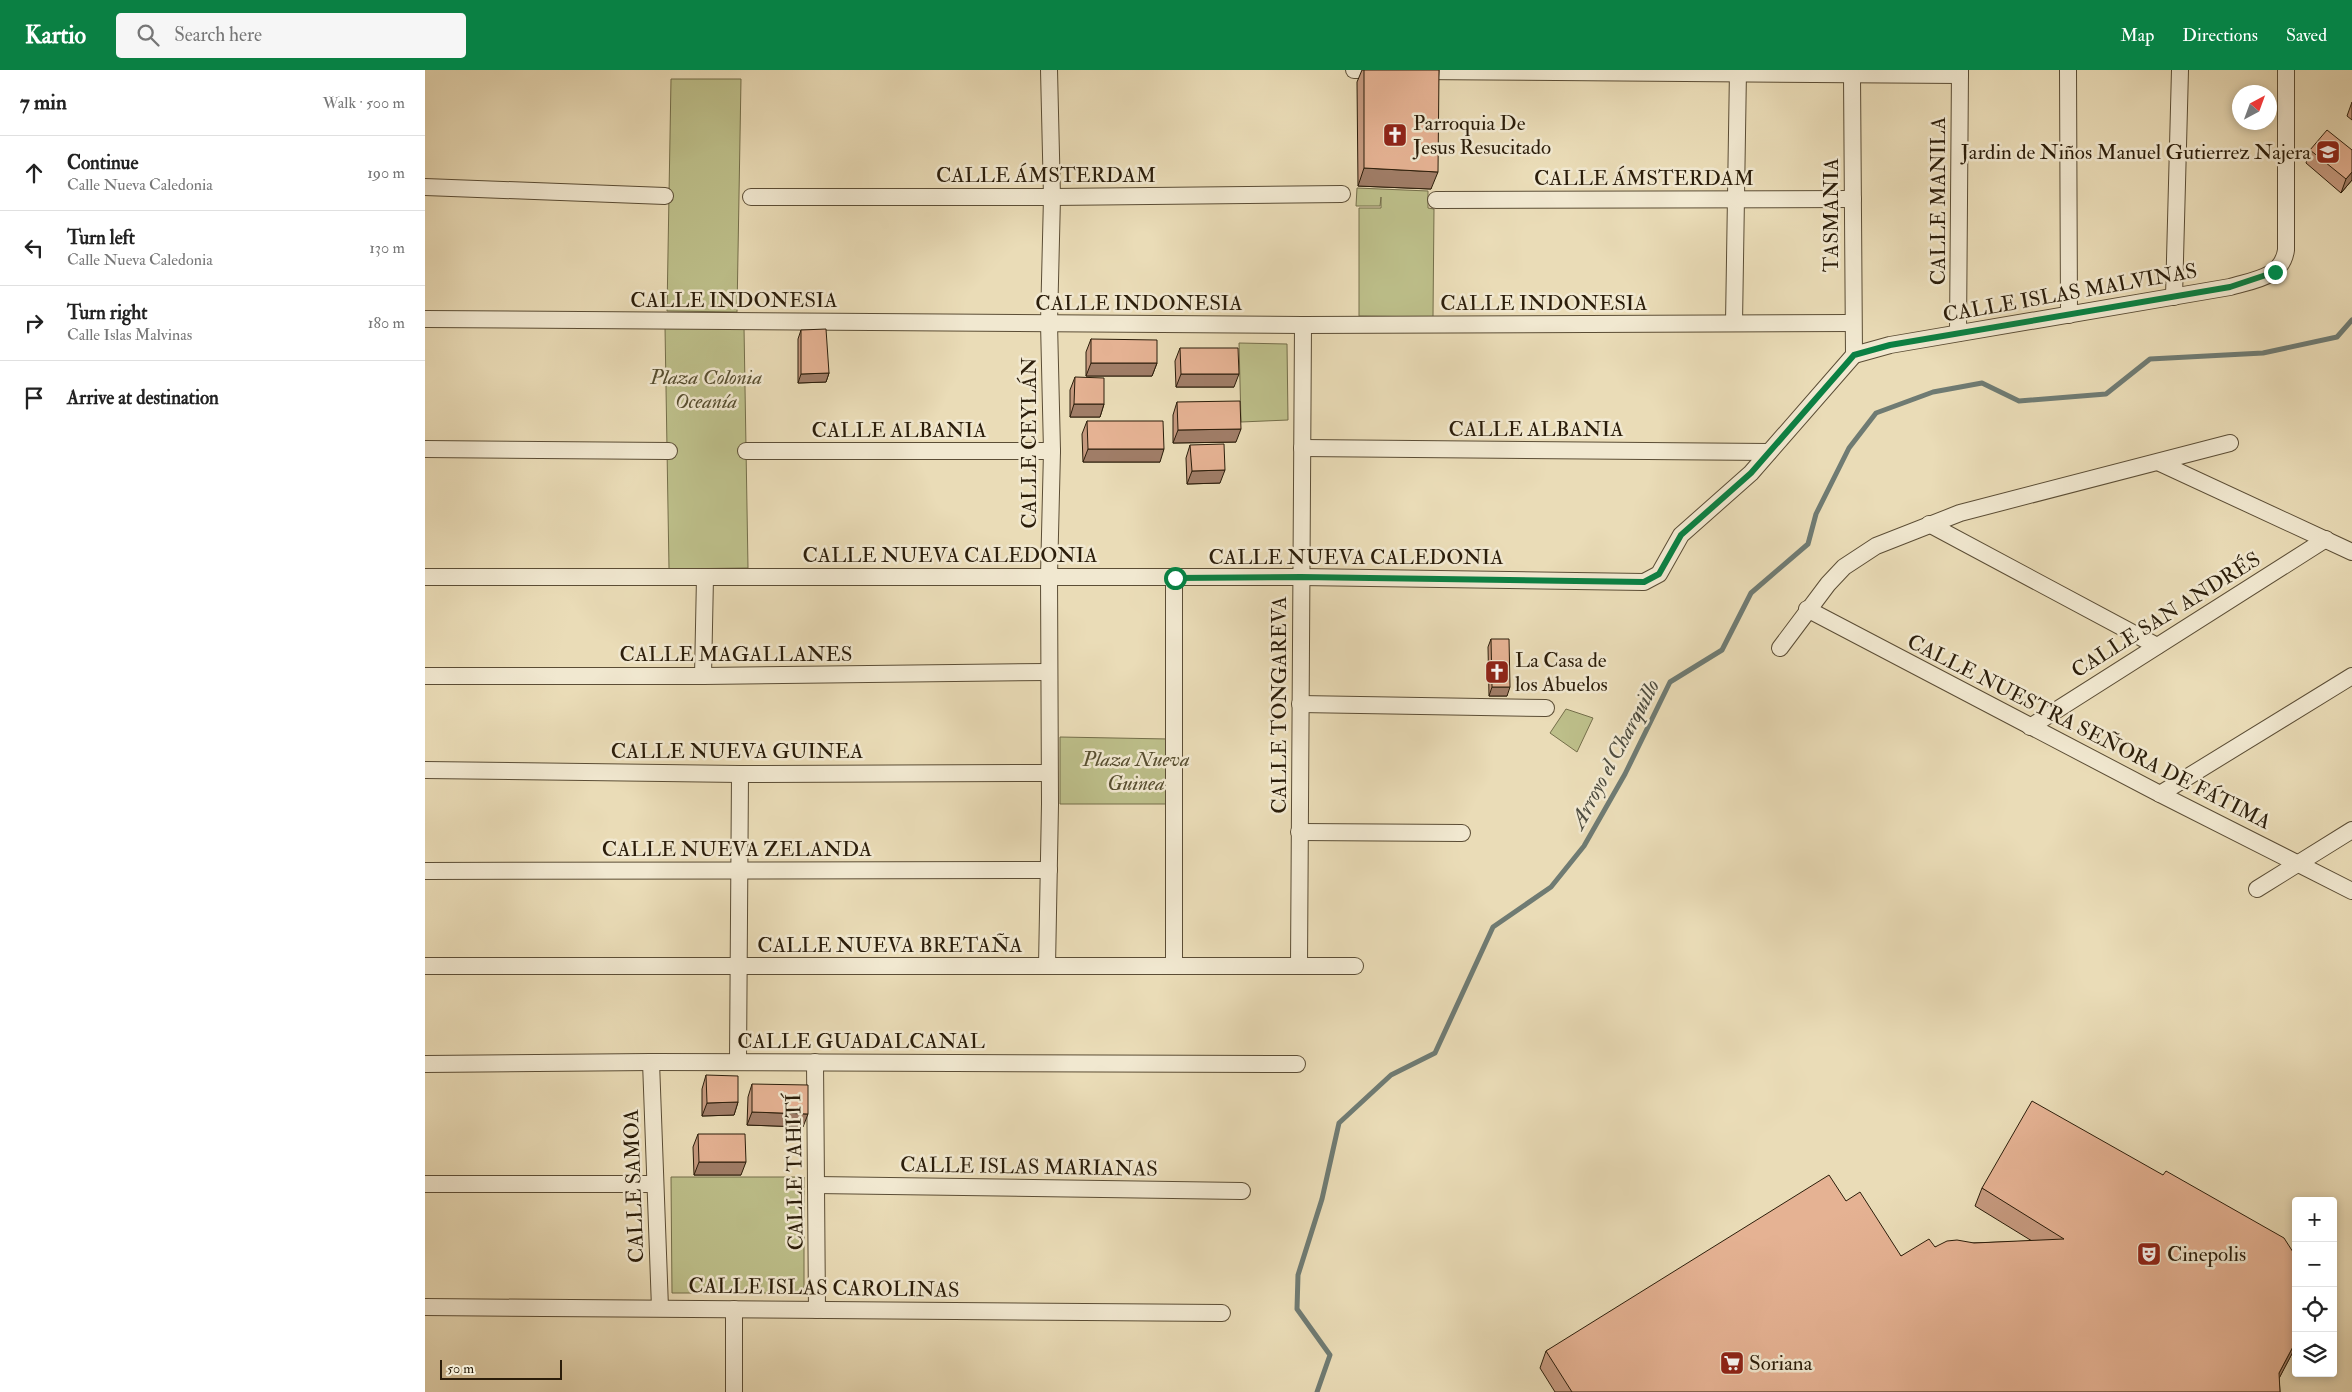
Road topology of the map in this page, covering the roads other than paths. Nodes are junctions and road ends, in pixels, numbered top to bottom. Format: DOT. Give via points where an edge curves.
graph roads {
  1 [pos="1049,70"];
  2 [pos="1354,70"];
  3 [pos="2068,70"];
  4 [pos="2180,70"];
  5 [pos="2286,70"];
  6 [pos="1738,72"];
  7 [pos="1960,73"];
  8 [pos="1852,75"];
  9 [pos="425,187"];
  10 [pos="1341,194"];
  11 [pos="665,196"];
  12 [pos="751,197"];
  13 [pos="1052,197"];
  14 [pos="1853,199"];
  15 [pos="1436,200"];
  16 [pos="1736,200"];
  17 [pos="2175,297"];
  18 [pos="2069,314"];
  19 [pos="425,319"];
  20 [pos="1049,323"];
  21 [pos="1734,323"];
  22 [pos="1853,323"];
  23 [pos="1303,325"];
  24 [pos="1958,333"];
  25 [pos="1854,355"];
  26 [pos="2230,443"];
  27 [pos="1302,448"];
  28 [pos="425,449"];
  29 [pos="669,450"];
  30 [pos="746,451"];
  31 [pos="1052,451"];
  32 [pos="1769,452"];
  33 [pos="2159,463"];
  34 [pos="1929,524"];
  35 [pos="2326,539"];
  36 [pos="2352,552"];
  37 [pos="425,576"];
  38 [pos="1049,576"];
  39 [pos="705,577"];
  40 [pos="1301,577"];
  41 [pos="1175,578"];
  42 [pos="1807,609"];
  43 [pos="2157,646"];
  44 [pos="1780,648"];
  45 [pos="1048,672"];
  46 [pos="425,676"];
  47 [pos="703,676"];
  48 [pos="2352,676"];
  49 [pos="1300,704"];
  50 [pos="1546,708"];
  51 [pos="2029,726"];
  52 [pos="425,770"];
  53 [pos="1049,773"];
  54 [pos="740,774"];
  55 [pos="2160,794"];
  56 [pos="2352,830"];
  57 [pos="1299,832"];
  58 [pos="1462,833"];
  59 [pos="2298,864"];
  60 [pos="740,870"];
  61 [pos="1049,870"];
  62 [pos="425,871"];
  63 [pos="2257,889"];
  64 [pos="2352,891"];
  65 [pos="425,966"];
  66 [pos="1047,966"];
  67 [pos="1174,966"];
  68 [pos="1299,966"];
  69 [pos="1355,966"];
  70 [pos="739,967"];
  71 [pos="651,1062"];
  72 [pos="738,1062"];
  73 [pos="815,1062"];
  74 [pos="425,1064"];
  75 [pos="1297,1064"];
  76 [pos="425,1184"];
  77 [pos="655,1184"];
  78 [pos="816,1185"];
  79 [pos="1242,1191"];
  80 [pos="425,1307"];
  81 [pos="660,1308"];
  82 [pos="734,1309"];
  83 [pos="817,1310"];
  84 [pos="1222,1313"];
  85 [pos="734,1392"];
  1 -- 13 [label="street, CALLE CEYLÁN"];
  2 -- 6 [label="street"];
  3 -- 18 [label="street"];
  4 -- 17 [label="street"];
  5 -- 17 [label="street, CALLE ISLAS MALVINAS" via="2285,258 2281,266 2268,276"];
  6 -- 8 [label="street"];
  6 -- 16 [label="street"];
  7 -- 8 [label="street"];
  7 -- 24 [label="street, CALLE MANILA"];
  8 -- 14 [label="street, TASMANIA"];
  9 -- 11 [label="street"];
  10 -- 13 [label="street, CALLE ÁMSTERDAM"];
  12 -- 13 [label="street, CALLE ÁMSTERDAM"];
  13 -- 20 [label="street, CALLE CEYLÁN"];
  14 -- 16 [label="street, CALLE ÁMSTERDAM"];
  14 -- 22 [label="street, TASMANIA"];
  15 -- 16 [label="street, CALLE ÁMSTERDAM"];
  16 -- 21 [label="street"];
  17 -- 18 [label="street, CALLE ISLAS MALVINAS"];
  18 -- 24 [label="street, CALLE ISLAS MALVINAS"];
  19 -- 20 [label="street, CALLE INDONESIA"];
  20 -- 23 [label="street, CALLE INDONESIA"];
  20 -- 31 [label="street, CALLE CEYLÁN"];
  21 -- 22 [label="street, CALLE INDONESIA"];
  21 -- 23 [label="street, CALLE INDONESIA"];
  22 -- 25 [label="street, TASMANIA"];
  23 -- 27 [label="street, CALLE TONGAREVA"];
  24 -- 25 [label="street, CALLE ISLAS MALVINAS"];
  25 -- 32 [label="street, CALLE NUEVA CALEDONIA"];
  26 -- 33 [label="street"];
  27 -- 32 [label="street, CALLE ALBANIA"];
  27 -- 40 [label="street, CALLE TONGAREVA"];
  28 -- 29 [label="street"];
  30 -- 31 [label="street, CALLE ALBANIA"];
  31 -- 38 [label="street, CALLE CEYLÁN"];
  32 -- 40 [label="street, CALLE NUEVA CALEDONIA" via="1751,473 1681,535 1659,574 1644,582"];
  33 -- 34 [label="street" via="1993,504"];
  33 -- 35 [label="street"];
  34 -- 42 [label="street" via="1859,555"];
  34 -- 43 [label="street"];
  35 -- 36 [label="street"];
  35 -- 43 [label="street, CALLE SAN ANDRÉS"];
  37 -- 39 [label="street, CALLE NUEVA CALEDONIA"];
  38 -- 39 [label="street, CALLE NUEVA CALEDONIA"];
  38 -- 41 [label="street, CALLE NUEVA CALEDONIA"];
  38 -- 45 [label="street, CALLE CEYLÁN"];
  39 -- 47 [label="street"];
  40 -- 41 [label="street, CALLE NUEVA CALEDONIA"];
  40 -- 49 [label="street, CALLE TONGAREVA"];
  41 -- 67 [label="street"];
  42 -- 44 [label="street"];
  42 -- 51 [label="street, CALLE NUESTRA SEÑORA DE FÁTIMA"];
  43 -- 51 [label="street, CALLE SAN ANDRÉS"];
  45 -- 47 [label="street, CALLE MAGALLANES"];
  45 -- 53 [label="street, CALLE CEYLÁN"];
  46 -- 47 [label="street, CALLE MAGALLANES"];
  48 -- 55 [label="street"];
  49 -- 50 [label="street"];
  49 -- 57 [label="street, CALLE TONGAREVA"];
  51 -- 55 [label="street, CALLE NUESTRA SEÑORA DE FÁTIMA"];
  52 -- 54 [label="street, CALLE NUEVA GUINEA"];
  53 -- 54 [label="street, CALLE NUEVA GUINEA"];
  53 -- 61 [label="street, CALLE CEYLÁN"];
  54 -- 60 [label="street"];
  55 -- 59 [label="street, CALLE NUESTRA SEÑORA DE FÁTIMA"];
  56 -- 59 [label="street"];
  57 -- 58 [label="street"];
  57 -- 68 [label="street, CALLE TONGAREVA"];
  59 -- 63 [label="street"];
  59 -- 64 [label="street, CALLE NUESTRA SEÑORA DE FÁTIMA"];
  60 -- 61 [label="street, CALLE NUEVA ZELANDA"];
  60 -- 62 [label="street, CALLE NUEVA ZELANDA"];
  60 -- 70 [label="street"];
  61 -- 66 [label="street, CALLE CEYLÁN"];
  65 -- 70 [label="street, CALLE NUEVA BRETAÑA"];
  66 -- 67 [label="street, CALLE NUEVA BRETAÑA"];
  66 -- 70 [label="street, CALLE NUEVA BRETAÑA"];
  67 -- 68 [label="street, CALLE NUEVA BRETAÑA"];
  68 -- 69 [label="street, CALLE NUEVA BRETAÑA"];
  70 -- 72 [label="street"];
  71 -- 72 [label="street, CALLE GUADALCANAL"];
  71 -- 74 [label="street, CALLE GUADALCANAL"];
  71 -- 77 [label="street, CALLE SAMOA"];
  72 -- 73 [label="street, CALLE GUADALCANAL"];
  73 -- 75 [label="street, CALLE GUADALCANAL"];
  73 -- 78 [label="street, CALLE TAHITÍ"];
  76 -- 77 [label="street"];
  77 -- 81 [label="street, CALLE SAMOA"];
  78 -- 79 [label="street, CALLE ISLAS MARIANAS"];
  78 -- 83 [label="street, CALLE TAHITÍ"];
  80 -- 81 [label="street, CALLE ISLAS CAROLINAS"];
  81 -- 82 [label="street, CALLE ISLAS CAROLINAS"];
  82 -- 83 [label="street, CALLE ISLAS CAROLINAS"];
  82 -- 85 [label="street"];
  83 -- 84 [label="street, CALLE ISLAS CAROLINAS"];
}
